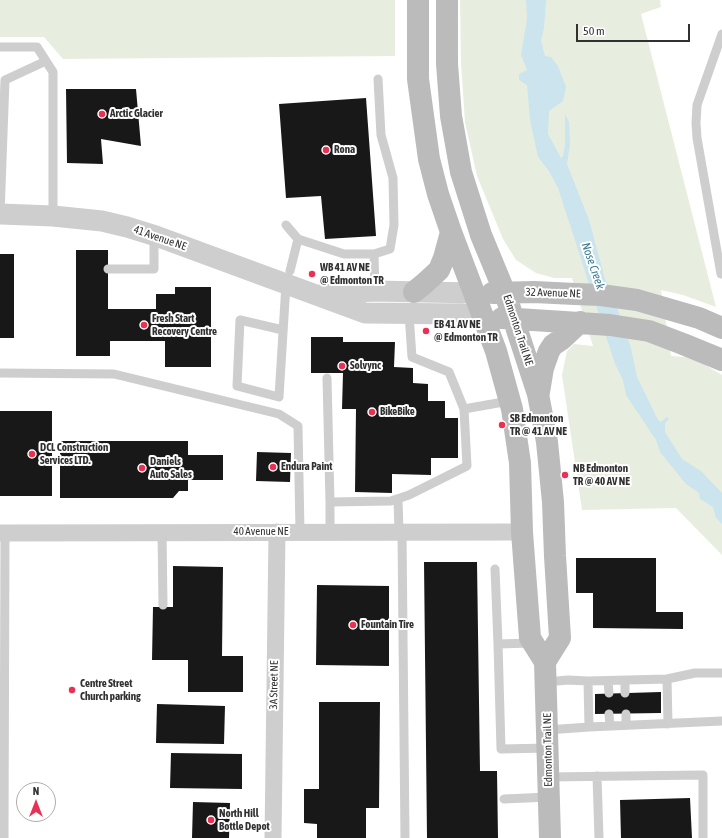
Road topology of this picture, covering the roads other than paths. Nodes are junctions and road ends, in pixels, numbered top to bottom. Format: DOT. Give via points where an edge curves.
graph roads {
  1 [pos="418,0"];
  2 [pos="447,0"];
  3 [pos="722,34"];
  4 [pos="0,47"];
  5 [pos="46,61"];
  6 [pos="378,79"];
  7 [pos="0,214"];
  8 [pos="53,216"];
  9 [pos="286,224"];
  10 [pos="451,232"];
  11 [pos="154,236"];
  12 [pos="298,239"];
  13 [pos="374,254"];
  14 [pos="108,269"];
  15 [pos="721,274"];
  16 [pos="288,278"];
  17 [pos="375,291"];
  18 [pos="414,292"];
  19 [pos="474,293"];
  20 [pos="505,293"];
  21 [pos="313,295"];
  22 [pos="409,314"];
  23 [pos="483,316"];
  24 [pos="514,319"];
  25 [pos="580,322"];
  26 [pos="722,328"];
  27 [pos="283,330"];
  28 [pos="722,360"];
  29 [pos="0,373"];
  30 [pos="327,378"];
  31 [pos="538,394"];
  32 [pos="509,401"];
  33 [pos="464,409"];
  34 [pos="398,499"];
  35 [pos="330,502"];
  36 [pos="162,532"];
  37 [pos="277,532"];
  38 [pos="300,532"];
  39 [pos="330,532"];
  40 [pos="400,532"];
  41 [pos="522,532"];
  42 [pos="3,533"];
  43 [pos="496,569"];
  44 [pos="2,589"];
  45 [pos="163,604"];
  46 [pos="2,630"];
  47 [pos="533,643"];
  48 [pos="498,644"];
  49 [pos="545,672"];
  50 [pos="722,673"];
  51 [pos="667,679"];
  52 [pos="608,681"];
  53 [pos="626,681"];
  54 [pos="588,682"];
  55 [pos="609,693"];
  56 [pos="626,693"];
  57 [pos="609,714"];
  58 [pos="626,714"];
  59 [pos="722,721"];
  60 [pos="668,724"];
  61 [pos="626,725"];
  62 [pos="589,726"];
  63 [pos="610,726"];
  64 [pos="547,739"];
  65 [pos="597,776"];
  66 [pos="549,787"];
  67 [pos="504,799"];
  68 [pos="4,838"];
  69 [pos="273,838"];
  70 [pos="405,838"];
  71 [pos="550,838"];
  72 [pos="599,838"];
  73 [pos="703,838"];
  1 -- 10 [label="main road" via="418,79 423,116 438,194"];
  2 -- 20 [label="main road, Edmonton Trail NE" via="450,116 461,172 481,235"];
  3 -- 15 [label="lane" via="697,105 696,123"];
  4 -- 5 [label="lane" via="37,47"];
  5 -- 7 [label="lane" via="5,80"];
  5 -- 8 [label="lane" via="53,72"];
  6 -- 13 [label="lane" via="381,135 393,178 394,224 390,249"];
  7 -- 8 [label="street, 41 Avenue NE"];
  8 -- 11 [label="street, 41 Avenue NE" via="102,222"];
  9 -- 12 [label="lane"];
  10 -- 18 [label="main road" via="439,270"];
  10 -- 19 [label="main road"];
  11 -- 14 [label="lane" via="154,269"];
  11 -- 16 [label="street, 41 Avenue NE"];
  12 -- 13 [label="lane" via="344,254"];
  12 -- 16 [label="lane"];
  13 -- 17 [label="lane"];
  16 -- 21 [label="street, 41 Avenue NE"];
  16 -- 27 [label="lane"];
  17 -- 18 [label="street, 41 Avenue NE"];
  17 -- 21 [label="street, 41 Avenue NE"];
  18 -- 19 [label="street, 41 Avenue NE"];
  19 -- 20 [label="main road, 32 Avenue NE"];
  19 -- 23 [label="main road"];
  20 -- 24 [label="main road, Edmonton Trail NE"];
  20 -- 26 [label="main road, 32 Avenue NE" via="601,295 637,300 699,318"];
  21 -- 22 [label="street, 41 Avenue NE" via="365,313"];
  22 -- 23 [label="street, 41 Avenue NE"];
  22 -- 33 [label="lane" via="412,357 449,372"];
  23 -- 24 [label="main road"];
  23 -- 32 [label="main road" via="496,351"];
  24 -- 25 [label="main road"];
  24 -- 31 [label="main road, Edmonton Trail NE"];
  25 -- 28 [label="main road" via="649,331"];
  25 -- 31 [label="main road" via="553,345 543,368"];
  27 -- 27 [label="lane" via="279,397 237,386 240,320"];
  29 -- 38 [label="lane" via="114,374 279,414 298,426"];
  30 -- 35 [label="lane"];
  31 -- 49 [label="main road, Edmonton Trail NE" via="554,502 560,638"];
  32 -- 33 [label="lane"];
  32 -- 41 [label="main road" via="520,463"];
  33 -- 34 [label="lane" via="467,466"];
  34 -- 35 [label="lane"];
  34 -- 40 [label="lane"];
  35 -- 39 [label="lane"];
  36 -- 37 [label="street, 40 Avenue NE"];
  36 -- 42 [label="street, 40 Avenue NE"];
  36 -- 45 [label="lane"];
  37 -- 38 [label="street, 40 Avenue NE"];
  37 -- 69 [label="street, 3A Street NE"];
  38 -- 39 [label="street, 40 Avenue NE"];
  39 -- 40 [label="street, 40 Avenue NE"];
  40 -- 41 [label="street, 40 Avenue NE"];
  40 -- 70 [label="lane"];
  41 -- 47 [label="main road" via="530,638"];
  42 -- 44 [label="lane"];
  43 -- 48 [label="lane"];
  44 -- 46 [label="lane"];
  46 -- 68 [label="lane"];
  47 -- 48 [label="lane"];
  47 -- 49 [label="main road"];
  48 -- 64 [label="lane" via="501,749"];
  49 -- 54 [label="lane" via="568,680"];
  49 -- 64 [label="main road, Edmonton Trail NE"];
  50 -- 51 [label="lane" via="695,673"];
  51 -- 53 [label="lane"];
  51 -- 60 [label="lane"];
  52 -- 53 [label="lane"];
  52 -- 54 [label="lane"];
  52 -- 55 [label="lane"];
  53 -- 56 [label="lane"];
  54 -- 62 [label="lane"];
  57 -- 63 [label="lane"];
  58 -- 61 [label="lane"];
  59 -- 60 [label="lane"];
  60 -- 61 [label="lane"];
  61 -- 63 [label="lane"];
  62 -- 63 [label="lane"];
  62 -- 64 [label="lane"];
  64 -- 66 [label="main road, Edmonton Trail NE"];
  65 -- 66 [label="lane"];
  65 -- 72 [label="lane"];
  65 -- 73 [label="lane" via="703,775"];
  66 -- 67 [label="lane"];
  66 -- 71 [label="main road, Edmonton Trail NE"];
}
